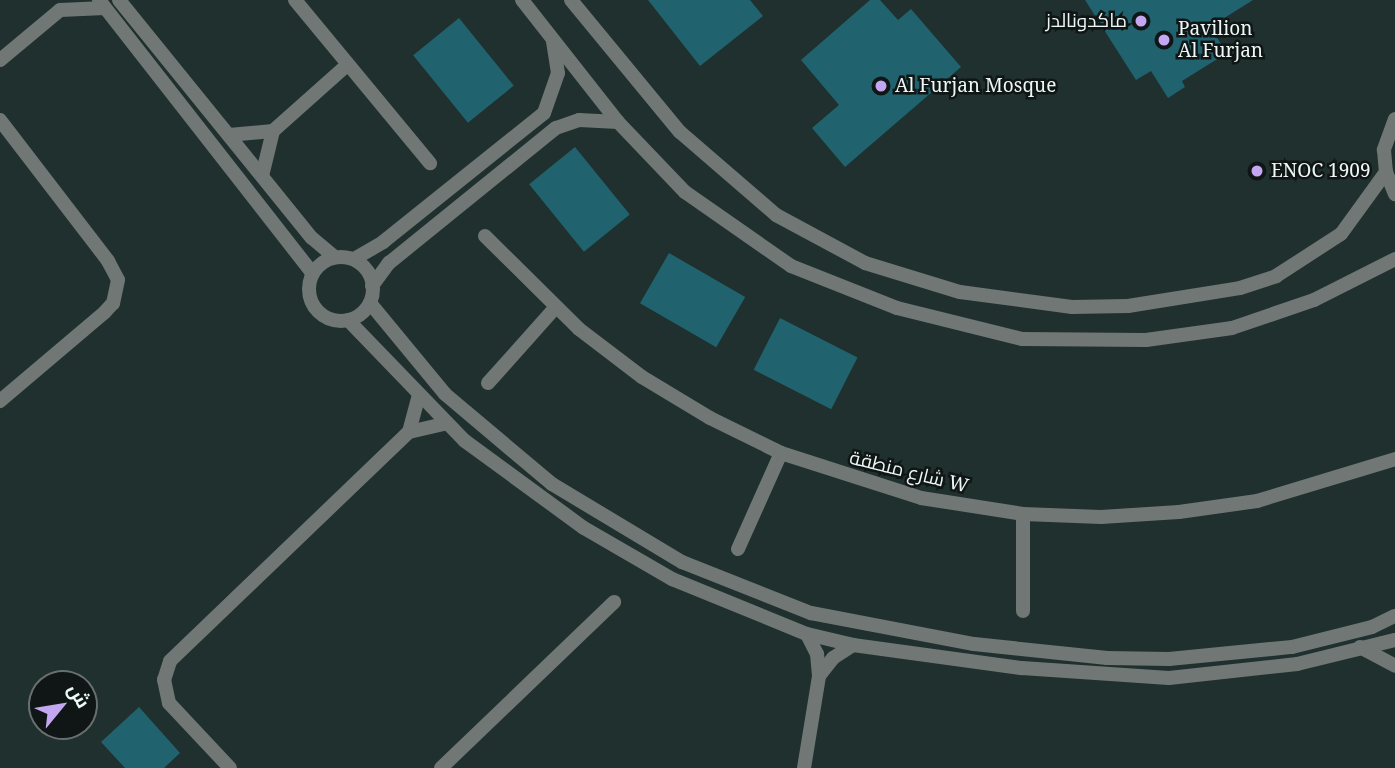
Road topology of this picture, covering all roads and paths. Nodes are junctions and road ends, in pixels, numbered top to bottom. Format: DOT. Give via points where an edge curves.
graph roads {
  1 [pos="119,0"];
  2 [pos="295,0"];
  3 [pos="522,0"];
  4 [pos="571,0"];
  5 [pos="102,4"];
  6 [pos="62,5"];
  7 [pos="553,41"];
  8 [pos="0,60"];
  9 [pos="347,65"];
  10 [pos="1395,119"];
  11 [pos="0,120"];
  12 [pos="618,122"];
  13 [pos="273,131"];
  14 [pos="229,135"];
  15 [pos="430,163"];
  16 [pos="1386,172"];
  17 [pos="262,176"];
  18 [pos="1395,194"];
  19 [pos="485,236"];
  20 [pos="335,257"];
  21 [pos="354,259"];
  22 [pos="1395,259"];
  23 [pos="312,274"];
  24 [pos="372,286"];
  25 [pos="370,303"];
  26 [pos="555,308"];
  27 [pos="348,320"];
  28 [pos="488,383"];
  29 [pos="419,395"];
  30 [pos="0,401"];
  31 [pos="447,423"];
  32 [pos="409,432"];
  33 [pos="781,453"];
  34 [pos="1395,459"];
  35 [pos="1023,514"];
  36 [pos="738,549"];
  37 [pos="614,602"];
  38 [pos="1023,611"];
  39 [pos="1395,616"];
  40 [pos="807,634"];
  41 [pos="1395,639"];
  42 [pos="853,645"];
  43 [pos="1360,647"];
  44 [pos="1395,666"];
  45 [pos="819,676"];
  46 [pos="230,768"];
  47 [pos="441,768"];
  48 [pos="804,768"];
  1 -- 14 [label="street"];
  2 -- 9 [label="street"];
  3 -- 7 [label="street"];
  4 -- 16 [label="street" via="680,132 776,215 865,263 960,292 1016,302 1128,306 1240,288 1276,276 1331,242 1366,205"];
  5 -- 6 [label="street"];
  5 -- 23 [label="street"];
  6 -- 8 [label="street"];
  7 -- 12 [label="street"];
  7 -- 21 [label="street" via="558,73 544,113 383,242"];
  9 -- 13 [label="street"];
  9 -- 15 [label="street"];
  10 -- 16 [label="street" via="1384,150"];
  11 -- 30 [label="street" via="118,280 118,292 105,312"];
  12 -- 22 [label="street" via="685,192 792,266 897,308 1022,339 1146,340 1232,328 1314,300"];
  12 -- 24 [label="street" via="579,120 556,128 389,264"];
  13 -- 14 [label="street"];
  13 -- 17 [label="street"];
  14 -- 17 [label="street"];
  16 -- 18 [label="street"];
  17 -- 20 [label="street" via="312,238"];
  19 -- 26 [label="street, شارع منطقة W"];
  20 -- 21 [label="street"];
  20 -- 23 [label="street"];
  21 -- 24 [label="street" via="370,275"];
  23 -- 27 [label="street" via="309,297 314,307 329,319"];
  24 -- 25 [label="street"];
  25 -- 27 [label="street"];
  25 -- 39 [label="street" via="444,394 552,484 682,562 811,613 974,644 1169,660 1292,647 1372,627"];
  26 -- 28 [label="street"];
  26 -- 33 [label="street, شارع منطقة W" via="642,377"];
  27 -- 29 [label="street"];
  29 -- 31 [label="street"];
  29 -- 32 [label="street"];
  31 -- 32 [label="street"];
  31 -- 40 [label="street" via="502,471 627,555 719,601"];
  32 -- 46 [label="street" via="170,661 164,680 169,704"];
  33 -- 35 [label="street, شارع منطقة W" via="921,498"];
  33 -- 36 [label="street"];
  34 -- 35 [label="street, شارع منطقة W" via="1257,501 1101,517"];
  35 -- 38 [label="street"];
  37 -- 47 [label="street"];
  40 -- 42 [label="street"];
  40 -- 45 [label="street" via="817,654"];
  41 -- 43 [label="street"];
  42 -- 43 [label="street" via="1022,668 1169,678 1297,664"];
  42 -- 45 [label="street" via="833,658"];
  43 -- 44 [label="street"];
  45 -- 48 [label="street"];
}
